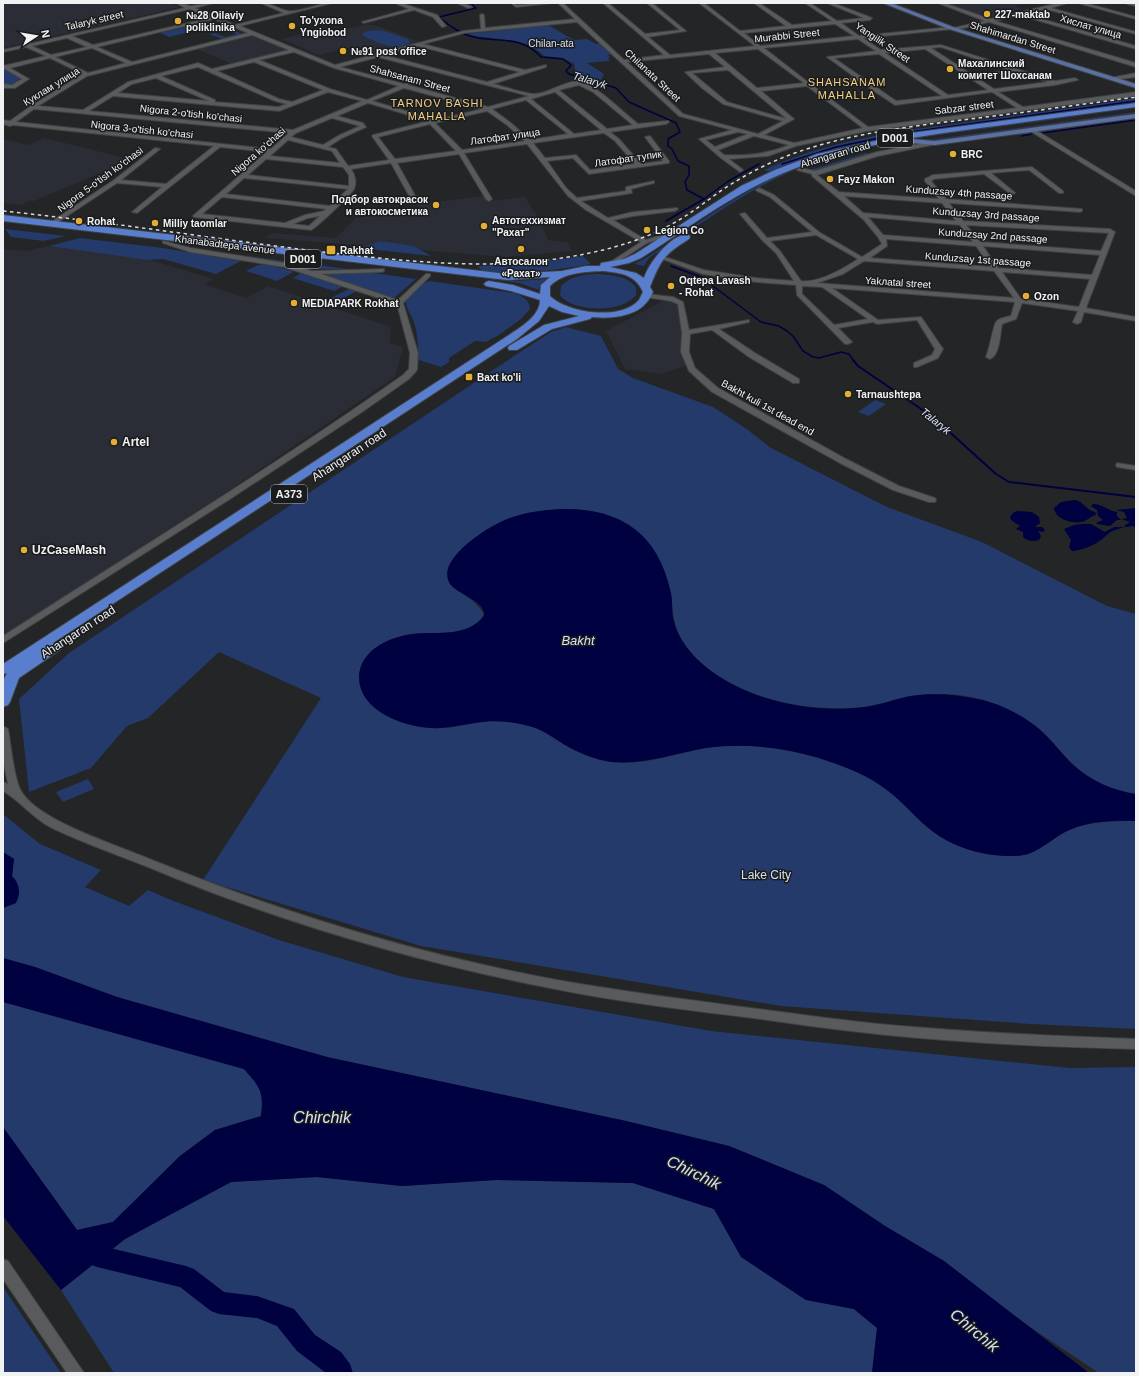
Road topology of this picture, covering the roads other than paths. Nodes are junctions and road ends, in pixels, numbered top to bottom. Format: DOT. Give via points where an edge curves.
graph roads {
  1 [pos="178,3"];
  2 [pos="211,3"];
  3 [pos="263,3"];
  4 [pos="330,3"];
  5 [pos="400,3"];
  6 [pos="459,3"];
  7 [pos="512,3"];
  8 [pos="550,3"];
  9 [pos="560,3"];
  10 [pos="605,3"];
  11 [pos="701,3"];
  12 [pos="756,3"];
  13 [pos="807,3"];
  14 [pos="829,3"];
  15 [pos="886,3"];
  16 [pos="940,3"];
  17 [pos="1065,3"];
  18 [pos="1080,3"];
  19 [pos="1129,3"];
  20 [pos="652,4"];
  21 [pos="1136,5"];
  22 [pos="470,7"];
  23 [pos="1046,7"];
  24 [pos="190,8"];
  25 [pos="414,9"];
  26 [pos="290,13"];
  27 [pos="1018,14"];
  28 [pos="482,15"];
  29 [pos="214,18"];
  30 [pos="1136,18"];
  31 [pos="580,20"];
  32 [pos="990,21"];
  33 [pos="364,22"];
  34 [pos="837,23"];
  35 [pos="235,26"];
  36 [pos="444,26"];
  37 [pos="791,27"];
  38 [pos="953,28"];
  39 [pos="484,30"];
  40 [pos="740,32"];
  41 [pos="1136,33"];
  42 [pos="254,34"];
  43 [pos="67,36"];
  44 [pos="644,36"];
  45 [pos="859,37"];
  46 [pos="26,45"];
  47 [pos="419,45"];
  48 [pos="92,46"];
  49 [pos="760,47"];
  50 [pos="925,47"];
  51 [pos="1136,48"];
  52 [pos="294,50"];
  53 [pos="3,51"];
  54 [pos="710,52"];
  55 [pos="881,52"];
  56 [pos="378,55"];
  57 [pos="49,56"];
  58 [pos="668,56"];
  59 [pos="254,60"];
  60 [pos="624,61"];
  61 [pos="130,64"];
  62 [pos="1136,65"];
  63 [pos="336,66"];
  64 [pos="544,66"];
  65 [pos="4,68"];
  66 [pos="730,68"];
  67 [pos="1016,70"];
  68 [pos="212,71"];
  69 [pos="526,72"];
  70 [pos="993,73"];
  71 [pos="87,74"];
  72 [pos="1136,75"];
  73 [pos="156,76"];
  74 [pos="1113,78"];
  75 [pos="860,79"];
  76 [pos="1075,80"];
  77 [pos="1055,83"];
  78 [pos="488,84"];
  79 [pos="810,84"];
  80 [pos="3,86"];
  81 [pos="406,86"];
  82 [pos="1136,86"];
  83 [pos="328,90"];
  84 [pos="556,90"];
  85 [pos="757,90"];
  86 [pos="993,91"];
  87 [pos="112,94"];
  88 [pos="1136,94"];
  89 [pos="535,96"];
  90 [pos="948,97"];
  91 [pos="527,98"];
  92 [pos="367,100"];
  93 [pos="292,104"];
  94 [pos="220,105"];
  95 [pos="1136,105"];
  96 [pos="33,107"];
  97 [pos="488,109"];
  98 [pos="1022,109"];
  99 [pos="1136,110"];
  100 [pos="85,111"];
  101 [pos="1090,114"];
  102 [pos="331,116"];
  103 [pos="1136,116"];
  104 [pos="788,121"];
  105 [pos="3,122"];
  106 [pos="433,122"];
  107 [pos="666,122"];
  108 [pos="10,124"];
  109 [pos="637,126"];
  110 [pos="867,129"];
  111 [pos="606,130"];
  112 [pos="739,130"];
  113 [pos="1032,130"];
  114 [pos="294,132"];
  115 [pos="572,135"];
  116 [pos="757,135"];
  117 [pos="648,137"];
  118 [pos="287,138"];
  119 [pos="911,141"];
  120 [pos="529,142"];
  121 [pos="935,143"];
  122 [pos="794,144"];
  123 [pos="218,146"];
  124 [pos="324,147"];
  125 [pos="157,149"];
  126 [pos="714,149"];
  127 [pos="272,151"];
  128 [pos="461,152"];
  129 [pos="266,157"];
  130 [pos="723,157"];
  131 [pos="543,160"];
  132 [pos="394,161"];
  133 [pos="345,166"];
  134 [pos="640,166"];
  135 [pos="740,170"];
  136 [pos="800,170"];
  137 [pos="986,172"];
  138 [pos="815,173"];
  139 [pos="244,176"];
  140 [pos="116,181"];
  141 [pos="652,182"];
  142 [pos="168,186"];
  143 [pos="352,188"];
  144 [pos="755,192"];
  145 [pos="1061,192"];
  146 [pos="1012,193"];
  147 [pos="838,194"];
  148 [pos="1136,194"];
  149 [pos="222,195"];
  150 [pos="489,199"];
  151 [pos="415,200"];
  152 [pos="576,200"];
  153 [pos="943,202"];
  154 [pos="331,208"];
  155 [pos="675,209"];
  156 [pos="1080,210"];
  157 [pos="135,212"];
  158 [pos="326,213"];
  159 [pos="743,214"];
  160 [pos="860,215"];
  161 [pos="3,218"];
  162 [pos="606,220"];
  163 [pos="3,223"];
  164 [pos="961,223"];
  165 [pos="53,224"];
  166 [pos="284,225"];
  167 [pos="692,232"];
  168 [pos="674,233"];
  169 [pos="817,234"];
  170 [pos="882,237"];
  171 [pos="765,240"];
  172 [pos="167,241"];
  173 [pos="646,242"];
  174 [pos="979,244"];
  175 [pos="1104,253"];
  176 [pos="660,257"];
  177 [pos="862,259"];
  178 [pos="612,264"];
  179 [pos="582,269"];
  180 [pos="382,270"];
  181 [pos="997,270"];
  182 [pos="309,272"];
  183 [pos="567,272"];
  184 [pos="428,276"];
  185 [pos="1094,278"];
  186 [pos="803,284"];
  187 [pos="646,286"];
  188 [pos="825,286"];
  189 [pos="522,290"];
  190 [pos="647,296"];
  191 [pos="545,298"];
  192 [pos="1019,301"];
  193 [pos="400,303"];
  194 [pos="1082,309"];
  195 [pos="597,315"];
  196 [pos="536,317"];
  197 [pos="1136,319"];
  198 [pos="873,320"];
  199 [pos="747,321"];
  200 [pos="1077,322"];
  201 [pos="833,327"];
  202 [pos="714,328"];
  203 [pos="686,333"];
  204 [pos="848,342"];
  205 [pos="990,357"];
  206 [pos="917,365"];
  207 [pos="796,381"];
  208 [pos="1120,465"];
  209 [pos="1136,468"];
  210 [pos="932,500"];
  211 [pos="3,640"];
  212 [pos="3,670"];
  213 [pos="3,702"];
  214 [pos="3,729"];
  215 [pos="3,786"];
  216 [pos="16,794"];
  217 [pos="1136,1044"];
  218 [pos="3,1266"];
  219 [pos="76,1373"];
  1 -- 24 [label="street, Shahsanam Street"];
  2 -- 24 [label="street"];
  3 -- 26 [label="street"];
  4 -- 26 [label="street"];
  5 -- 25 [label="street"];
  6 -- 22 [label="street"];
  7 -- 8 [label="street" via="516,6"];
  9 -- 31 [label="street, Chilanata Street"];
  10 -- 44 [label="street"];
  11 -- 40 [label="street"];
  12 -- 37 [label="street"];
  13 -- 34 [label="street, Yangilik Street"];
  14 -- 34 [label="street" via="870,19"];
  15 -- 38 [label="main road, Shahimardan Street"];
  16 -- 32 [label="street"];
  17 -- 23 [label="street, Murabbi Street"];
  18 -- 30 [label="street"];
  19 -- 21 [label="street"];
  20 -- 44 [label="street" via="684,31"];
  23 -- 27 [label="street, Murabbi Street"];
  23 -- 41 [label="street"];
  24 -- 29 [label="street, Shahsanam Street"];
  24 -- 43 [label="street, Talaryk street"];
  25 -- 33 [label="street"];
  25 -- 36 [label="street" via="435,16"];
  26 -- 35 [label="street"];
  27 -- 32 [label="street, Murabbi Street"];
  27 -- 51 [label="street, Хислат улица"];
  28 -- 39 [label="street"];
  29 -- 35 [label="street, Shahsanam Street"];
  29 -- 48 [label="street"];
  31 -- 39 [label="street"];
  31 -- 60 [label="street, Chilanata Street"];
  32 -- 38 [label="street, Murabbi Street"];
  32 -- 62 [label="street"];
  34 -- 37 [label="street"];
  34 -- 45 [label="street, Yangilik Street"];
  35 -- 42 [label="street, Shahsanam Street"];
  37 -- 40 [label="street"];
  38 -- 45 [label="street, Murabbi Street"];
  38 -- 74 [label="main road, Shahimardan Street"];
  39 -- 47 [label="street" via="461,33"];
  40 -- 49 [label="street"];
  42 -- 52 [label="street, Shahsanam Street"];
  42 -- 61 [label="street"];
  43 -- 46 [label="street, Talaryk street"];
  43 -- 48 [label="street"];
  44 -- 58 [label="street"];
  45 -- 49 [label="street, Murabbi Street"];
  45 -- 55 [label="street, Yangilik Street"];
  46 -- 53 [label="street, Talaryk street"];
  46 -- 57 [label="street, Куклам улица"];
  47 -- 56 [label="street"];
  47 -- 69 [label="street"];
  48 -- 57 [label="street"];
  48 -- 61 [label="street"];
  49 -- 54 [label="street, Murabbi Street"];
  49 -- 79 [label="street"];
  50 -- 55 [label="street"];
  50 -- 67 [label="street" via="941,46"];
  50 -- 86 [label="street"];
  52 -- 59 [label="street"];
  52 -- 63 [label="street, Shahsanam Street"];
  54 -- 58 [label="street, Murabbi Street"];
  54 -- 66 [label="street"];
  55 -- 75 [label="street" via="829,57"];
  55 -- 90 [label="street, Yangilik Street"];
  56 -- 63 [label="street"];
  56 -- 78 [label="street"];
  57 -- 65 [label="street"];
  57 -- 71 [label="street, Куклам улица"];
  58 -- 60 [label="street, Murabbi Street"];
  59 -- 68 [label="street"];
  59 -- 83 [label="street"];
  60 -- 112 [label="street, Chilanata Street" via="681,115"];
  61 -- 71 [label="street"];
  63 -- 81 [label="street, Shahsanam Street"];
  64 -- 69 [label="street"];
  65 -- 80 [label="street" via="26,79 13,87"];
  66 -- 85 [label="street"];
  66 -- 104 [label="street" via="688,72 725,103"];
  67 -- 70 [label="street"];
  67 -- 77 [label="street"];
  68 -- 73 [label="street" via="198,65"];
  68 -- 93 [label="street" via="277,100"];
  69 -- 78 [label="street"];
  71 -- 96 [label="street, Куклам улица"];
  72 -- 74 [label="street"];
  73 -- 87 [label="street" via="130,83"];
  73 -- 94 [label="street, Nigora 2-o'tish ko'chasi"];
  74 -- 82 [label="main road, Shahimardan Street"];
  75 -- 79 [label="street"];
  75 -- 90 [label="street" via="894,103"];
  76 -- 77 [label="street"];
  77 -- 86 [label="street"];
  78 -- 89 [label="street"];
  79 -- 85 [label="street"];
  79 -- 110 [label="street"];
  81 -- 92 [label="street, Nigora ko'chasi"];
  81 -- 97 [label="street, Shahsanam Street"];
  83 -- 92 [label="street"];
  83 -- 93 [label="street, Nigora 2-o'tish ko'chasi"];
  84 -- 89 [label="street"];
  84 -- 109 [label="street" via="580,83 595,91"];
  84 -- 111 [label="street"];
  85 -- 104 [label="street" via="791,119"];
  86 -- 90 [label="street"];
  86 -- 98 [label="street"];
  87 -- 94 [label="street, Nigora 2-o'tish ko'chasi"];
  87 -- 100 [label="street"];
  88 -- 98 [label="street, Sabzar street"];
  89 -- 91 [label="street"];
  91 -- 97 [label="street"];
  91 -- 115 [label="street"];
  92 -- 102 [label="street, Nigora ko'chasi"];
  92 -- 106 [label="street"];
  93 -- 94 [label="street, Nigora 2-o'tish ko'chasi" via="279,109"];
  95 -- 101 [label="highway, Ahangaran road / D001"];
  96 -- 100 [label="street, Nigora 2-o'tish ko'chasi"];
  96 -- 108 [label="street, Куклам улица"];
  97 -- 106 [label="street"];
  97 -- 120 [label="street, Shahsanam Street"];
  98 -- 110 [label="street, Sabzar street"];
  99 -- 101 [label="highway, Ahangaran road / D001"];
  100 -- 114 [label="street, Nigora 2-o'tish ko'chasi"];
  101 -- 119 [label="highway, Ahangaran road / D001"];
  101 -- 168 [label="highway, Ahangaran road / D001" via="911,135 827,154 751,185"];
  102 -- 114 [label="street, Nigora ko'chasi"];
  102 -- 124 [label="street" via="361,124 363,127"];
  103 -- 113 [label="main road, Ahangaran road"];
  104 -- 116 [label="street"];
  105 -- 108 [label="street, Nigora 3-o'tish ko'chasi"];
  106 -- 128 [label="street"];
  106 -- 132 [label="street" via="375,136"];
  107 -- 109 [label="street, Латофат улица"];
  108 -- 123 [label="street, Nigora 3-o'tish ko'chasi"];
  109 -- 111 [label="street, Латофат улица"];
  110 -- 122 [label="street, Sabzar street"];
  111 -- 115 [label="street, Латофат улица"];
  111 -- 134 [label="street"];
  112 -- 116 [label="street, Chilanata Street"];
  112 -- 126 [label="street" via="702,139"];
  113 -- 121 [label="main road, Ahangaran road"];
  113 -- 148 [label="street"];
  114 -- 118 [label="street, Nigora ko'chasi"];
  115 -- 120 [label="street, Латофат улица"];
  116 -- 122 [label="street, Chilanata Street"];
  116 -- 126 [label="street"];
  117 -- 134 [label="street, Латофат тупик" via="668,162"];
  118 -- 124 [label="street"];
  118 -- 127 [label="street, Nigora ko'chasi"];
  119 -- 121 [label="main road, Ahangaran road"];
  119 -- 136 [label="highway, Ahangaran road / D001" via="842,156"];
  120 -- 128 [label="street, Латофат улица"];
  120 -- 131 [label="street, Shahsanam Street"];
  121 -- 138 [label="street" via="877,154"];
  122 -- 130 [label="street" via="784,150 759,156"];
  123 -- 127 [label="street, Nigora 3-o'tish ko'chasi"];
  123 -- 142 [label="street"];
  124 -- 133 [label="street" via="334,150"];
  125 -- 140 [label="street, Nigora 5-o'tish ko'chasi"];
  126 -- 130 [label="street"];
  127 -- 129 [label="street, Nigora ko'chasi"];
  128 -- 132 [label="street, Латофат улица"];
  128 -- 150 [label="street"];
  129 -- 133 [label="street, Латофат улица"];
  129 -- 139 [label="street, Nigora ko'chasi"];
  130 -- 135 [label="street"];
  131 -- 134 [label="street, Латофат тупик" via="574,156 589,172"];
  131 -- 152 [label="street, Shahsanam Street"];
  132 -- 133 [label="street, Латофат улица"];
  132 -- 151 [label="street"];
  133 -- 143 [label="street" via="352,175"];
  136 -- 138 [label="street"];
  136 -- 144 [label="highway, Ahangaran road / D001"];
  137 -- 145 [label="street" via="1030,168"];
  137 -- 146 [label="street"];
  137 -- 153 [label="street" via="933,177 927,180"];
  138 -- 147 [label="street" via="814,175"];
  139 -- 143 [label="street"];
  139 -- 149 [label="street, Nigora ko'chasi"];
  140 -- 142 [label="street"];
  140 -- 165 [label="street, Nigora 5-o'tish ko'chasi"];
  141 -- 152 [label="street" via="628,188 630,192"];
  142 -- 157 [label="street"];
  143 -- 154 [label="street"];
  144 -- 169 [label="street" via="772,196"];
  147 -- 153 [label="street, Kunduzsay 4th passage"];
  147 -- 160 [label="street"];
  149 -- 154 [label="street"];
  149 -- 166 [label="street, Nigora ko'chasi" via="196,216"];
  152 -- 162 [label="street, Shahsanam Street"];
  153 -- 156 [label="street, Kunduzsay 4th passage"];
  153 -- 164 [label="street"];
  154 -- 158 [label="street"];
  155 -- 162 [label="street"];
  158 -- 166 [label="street" via="307,216"];
  158 -- 166 [label="street" via="311,228"];
  159 -- 171 [label="street"];
  160 -- 164 [label="street, Kunduzsay 3rd passage"];
  160 -- 170 [label="street"];
  161 -- 165 [label="highway, Khanabadtepa avenue / D001"];
  162 -- 173 [label="street, Shahsanam Street"];
  163 -- 172 [label="highway, Khanabadtepa avenue / D001"];
  164 -- 174 [label="street"];
  164 -- 175 [label="street, Kunduzsay 3rd passage" via="1110,231 1112,232"];
  165 -- 172 [label="highway, Khanabadtepa avenue / D001"];
  167 -- 176 [label="highway"];
  168 -- 173 [label="street"];
  168 -- 178 [label="highway, Ahangaran road / D001" via="638,256"];
  169 -- 171 [label="street"];
  169 -- 177 [label="street"];
  170 -- 174 [label="street, Kunduzsay 2nd passage"];
  170 -- 177 [label="street" via="885,245"];
  171 -- 186 [label="street"];
  172 -- 180 [label="highway, Khanabadtepa avenue / D001"];
  172 -- 182 [label="street" via="190,250 267,262"];
  172 -- 183 [label="highway, Khanabadtepa avenue / D001" via="507,276"];
  173 -- 178 [label="street"];
  174 -- 175 [label="street, Kunduzsay 2nd passage"];
  174 -- 181 [label="street"];
  175 -- 185 [label="street"];
  176 -- 186 [label="street, Yakлatal street" via="711,273"];
  176 -- 187 [label="highway" via="650,270"];
  177 -- 181 [label="street, Kunduzsay 1st passage"];
  177 -- 186 [label="street" via="841,273"];
  178 -- 179 [label="highway, Ahangaran road / D001"];
  179 -- 183 [label="highway, D001"];
  179 -- 187 [label="highway, D001" via="618,271 636,277"];
  180 -- 182 [label="street"];
  180 -- 184 [label="highway, Khanabadtepa avenue / D001"];
  181 -- 185 [label="street, Kunduzsay 1st passage"];
  181 -- 192 [label="street"];
  182 -- 193 [label="street"];
  183 -- 191 [label="highway, D001" via="547,282 544,289"];
  184 -- 189 [label="highway, Khanabadtepa avenue / D001"];
  184 -- 193 [label="street"];
  185 -- 194 [label="street"];
  186 -- 188 [label="street, Yakлatal street"];
  186 -- 201 [label="street" via="800,294"];
  187 -- 190 [label="highway"];
  188 -- 192 [label="street, Yakлatal street"];
  188 -- 198 [label="street"];
  189 -- 191 [label="highway, Khanabadtepa avenue / D001"];
  189 -- 196 [label="highway" via="537,304"];
  190 -- 195 [label="highway, D001" via="632,308"];
  190 -- 203 [label="street, Bakht kuli 1st dead end" via="673,299 681,303"];
  191 -- 195 [label="highway, D001" via="566,310"];
  191 -- 196 [label="highway, Ahangaran road / A373" via="544,306"];
  192 -- 194 [label="street, Yakлatal street"];
  192 -- 205 [label="street" via="1016,316 999,323"];
  193 -- 211 [label="street" via="412,343 414,360 413,370 406,377 201,514"];
  194 -- 197 [label="street, Yakлatal street"];
  194 -- 200 [label="street"];
  195 -- 213 [label="highway, Ahangaran road / A373" via="552,325 533,335 18,671 10,679"];
  196 -- 212 [label="highway, Ahangaran road / A373" via="513,337"];
  198 -- 201 [label="street"];
  198 -- 206 [label="street" via="879,322 919,318 939,349 933,357"];
  199 -- 202 [label="street"];
  201 -- 204 [label="street"];
  202 -- 203 [label="street"];
  202 -- 207 [label="street" via="752,355"];
  203 -- 210 [label="street, Bakht kuli 1st dead end" via="685,352 692,369 715,390 896,488"];
  208 -- 209 [label="street"];
  214 -- 216 [label="street"];
  215 -- 216 [label="street"];
  216 -- 217 [label="street" via="31,809 58,826 238,899 337,931 475,968 641,999 878,1029 1035,1041"];
  218 -- 219 [label="street"];
}
